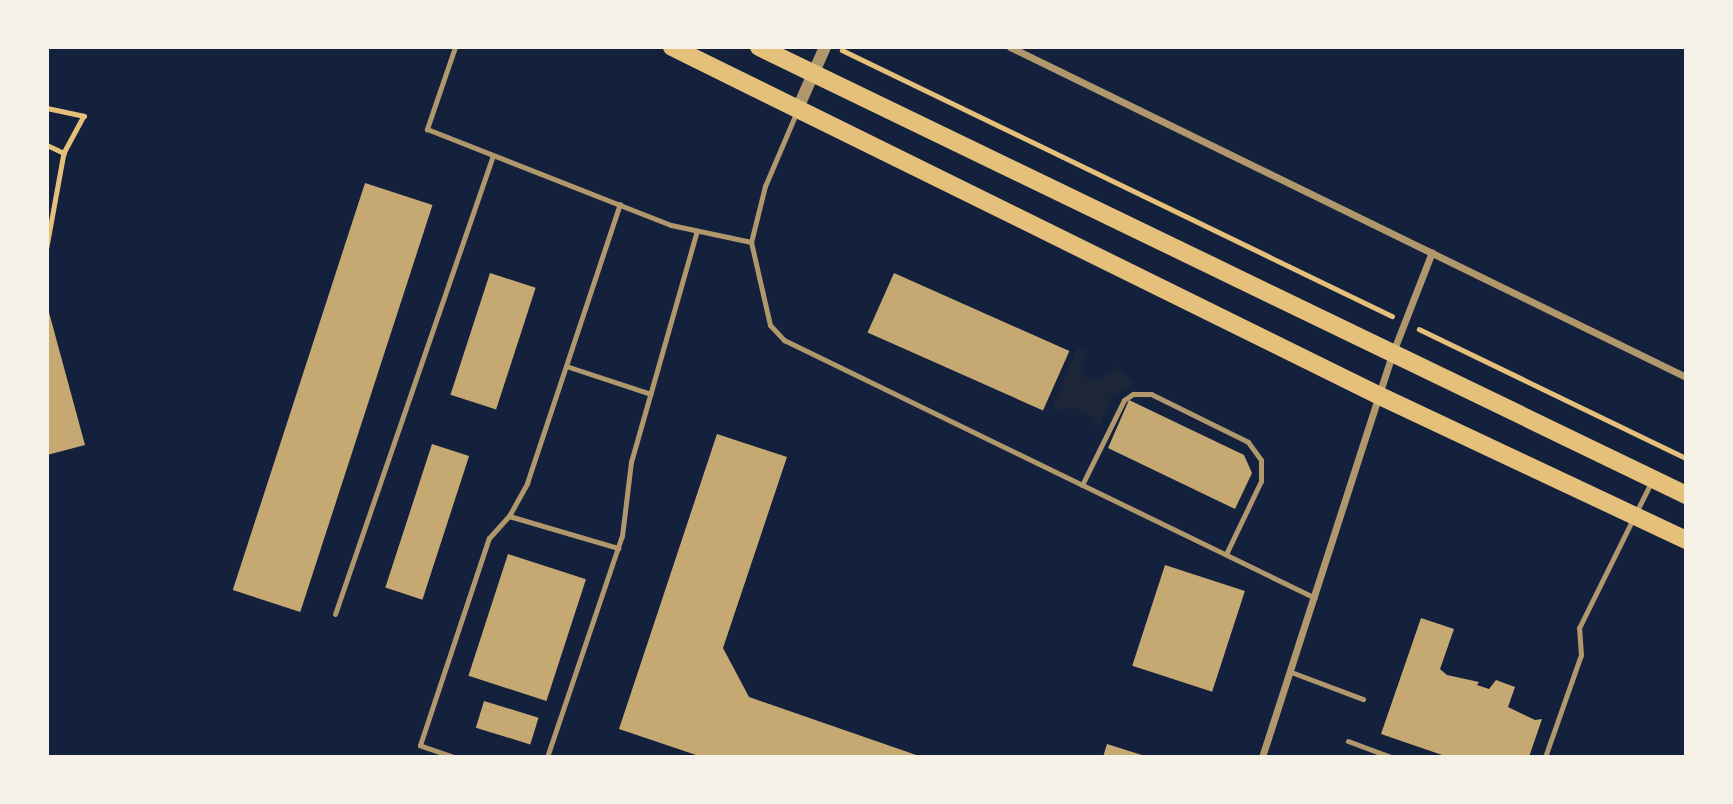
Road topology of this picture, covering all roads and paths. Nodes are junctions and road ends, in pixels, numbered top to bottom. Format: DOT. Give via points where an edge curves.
graph roads {
  1 [pos="455,47"];
  2 [pos="672,47"];
  3 [pos="759,47"];
  4 [pos="825,47"];
  5 [pos="838,47"];
  6 [pos="1010,47"];
  7 [pos="813,74"];
  8 [pos="47,108"];
  9 [pos="798,108"];
  10 [pos="47,145"];
  11 [pos="64,153"];
  12 [pos="492,157"];
  13 [pos="620,204"];
  14 [pos="49,226"];
  15 [pos="697,231"];
  16 [pos="751,242"];
  17 [pos="47,247"];
  18 [pos="1432,253"];
  19 [pos="1404,322"];
  20 [pos="1393,352"];
  21 [pos="566,366"];
  22 [pos="1686,377"];
  23 [pos="651,394"];
  24 [pos="1380,397"];
  25 [pos="1686,458"];
  26 [pos="1652,479"];
  27 [pos="1082,485"];
  28 [pos="1686,495"];
  29 [pos="509,516"];
  30 [pos="1633,517"];
  31 [pos="1686,540"];
  32 [pos="618,548"];
  33 [pos="1226,554"];
  34 [pos="1315,598"];
  35 [pos="335,614"];
  36 [pos="1291,672"];
  37 [pos="1363,699"];
  38 [pos="1348,741"];
  39 [pos="454,757"];
  40 [pos="547,757"];
  41 [pos="1262,757"];
  42 [pos="1391,757"];
  43 [pos="1545,757"];
  1 -- 12 [label="lane" via="427,129"];
  2 -- 9 [label="main road"];
  3 -- 7 [label="main road"];
  4 -- 7 [label="street"];
  5 -- 19 [label="path"];
  6 -- 18 [label="street"];
  7 -- 9 [label="street"];
  7 -- 20 [label="main road"];
  8 -- 11 [label="path" via="84,116"];
  9 -- 16 [label="lane" via="765,186"];
  9 -- 24 [label="main road"];
  10 -- 11 [label="path"];
  11 -- 14 [label="path"];
  12 -- 13 [label="lane"];
  12 -- 35 [label="lane"];
  13 -- 15 [label="lane"];
  13 -- 21 [label="lane"];
  14 -- 17 [label="path"];
  15 -- 16 [label="lane"];
  15 -- 23 [label="lane"];
  16 -- 27 [label="lane" via="770,325 783,340"];
  18 -- 19 [label="street"];
  18 -- 22 [label="street"];
  19 -- 20 [label="street"];
  19 -- 25 [label="path"];
  20 -- 24 [label="street"];
  20 -- 26 [label="main road"];
  21 -- 23 [label="lane"];
  21 -- 29 [label="lane" via="527,483"];
  23 -- 32 [label="lane" via="631,462"];
  24 -- 30 [label="main road"];
  24 -- 34 [label="street"];
  26 -- 28 [label="main road"];
  26 -- 30 [label="lane"];
  27 -- 33 [label="lane"];
  27 -- 33 [label="lane" via="1124,400 1133,394 1151,394 1248,442 1261,460 1261,481"];
  29 -- 32 [label="lane"];
  29 -- 39 [label="lane" via="489,538 419,745"];
  30 -- 31 [label="main road"];
  30 -- 43 [label="lane" via="1579,628 1581,655"];
  32 -- 40 [label="lane"];
  33 -- 34 [label="lane"];
  34 -- 36 [label="street"];
  36 -- 37 [label="lane"];
  36 -- 41 [label="street"];
  38 -- 42 [label="lane"];
}
